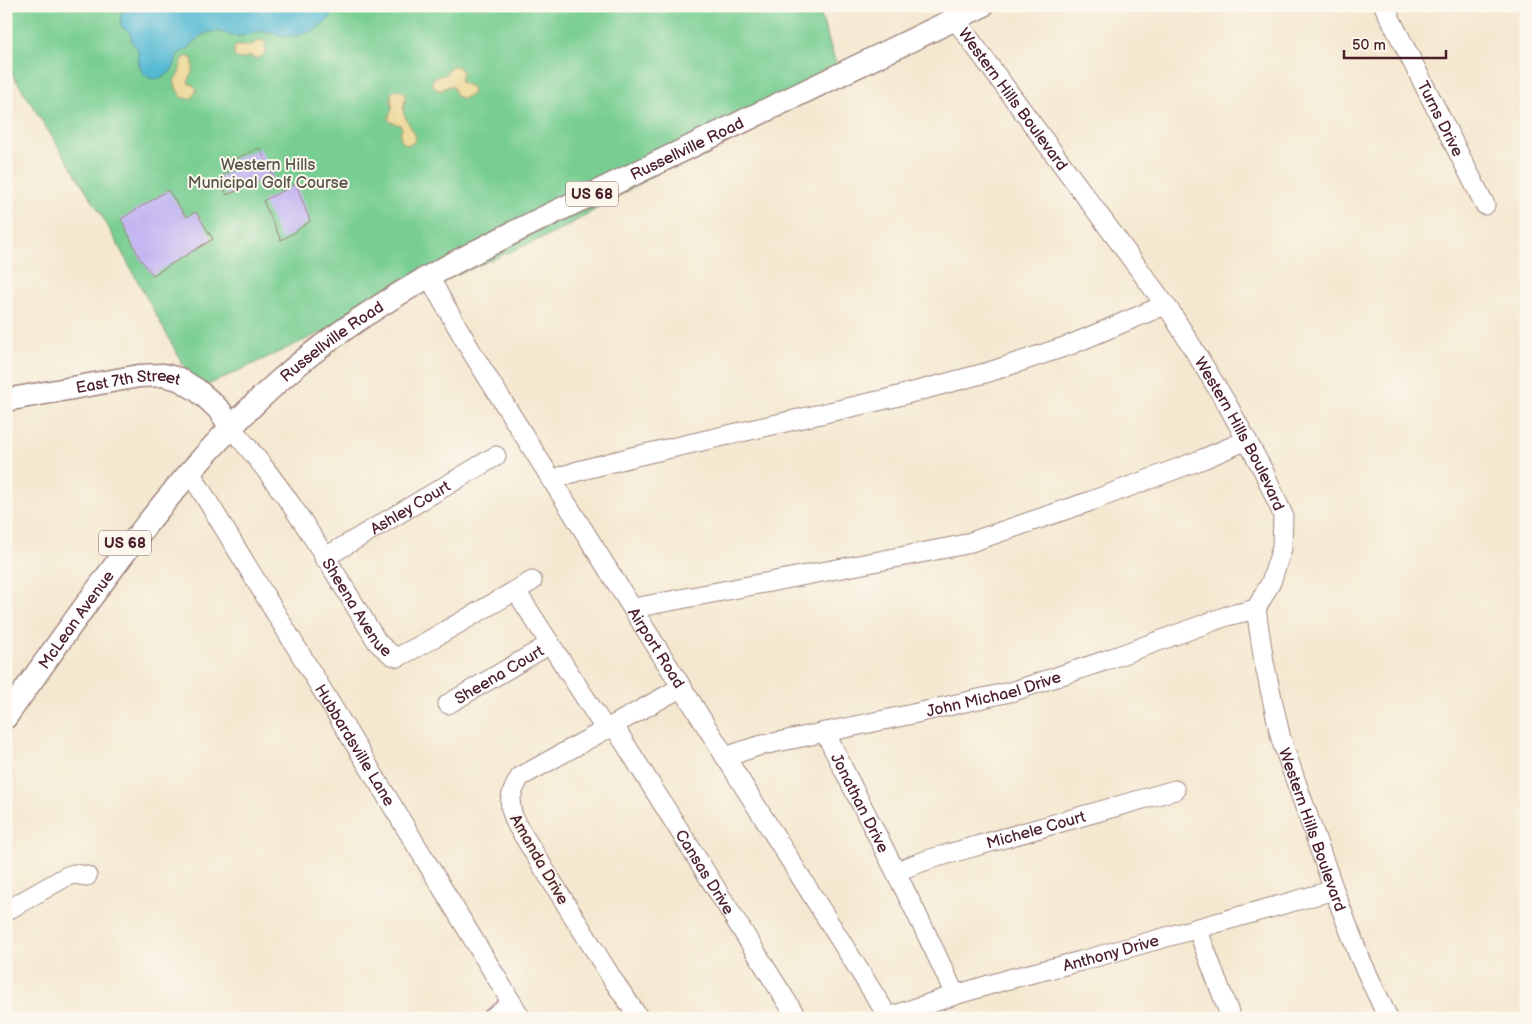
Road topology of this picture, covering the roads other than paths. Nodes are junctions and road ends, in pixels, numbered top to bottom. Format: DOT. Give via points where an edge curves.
graph roads {
  1 [pos="982,6"];
  2 [pos="1384,6"];
  3 [pos="959,13"];
  4 [pos="1484,205"];
  5 [pos="430,276"];
  6 [pos="1165,305"];
  7 [pos="6,400"];
  8 [pos="228,424"];
  9 [pos="1247,440"];
  10 [pos="496,456"];
  11 [pos="190,472"];
  12 [pos="551,480"];
  13 [pos="324,558"];
  14 [pos="532,581"];
  15 [pos="516,591"];
  16 [pos="634,608"];
  17 [pos="1256,609"];
  18 [pos="550,644"];
  19 [pos="37,674"];
  20 [pos="682,687"];
  21 [pos="448,704"];
  22 [pos="6,717"];
  23 [pos="610,728"];
  24 [pos="826,732"];
  25 [pos="725,756"];
  26 [pos="1175,790"];
  27 [pos="897,871"];
  28 [pos="86,876"];
  29 [pos="1334,890"];
  30 [pos="6,911"];
  31 [pos="1197,928"];
  32 [pos="955,995"];
  33 [pos="517,1010"];
  34 [pos="492,1018"];
  35 [pos="639,1018"];
  36 [pos="797,1018"];
  37 [pos="889,1018"];
  38 [pos="1231,1018"];
  39 [pos="1388,1018"];
  1 -- 3 [label="main road, Russellville Road / US 68"];
  2 -- 4 [label="street, Turns Drive"];
  3 -- 5 [label="main road, Russellville Road / US 68"];
  3 -- 6 [label="street, Western Hills Boulevard"];
  3 -- 8 [label="main road, Russellville Road / US 68" via="735,114 457,252 380,297 331,331 284,369"];
  5 -- 8 [label="main road, Russellville Road / US 68" via="333,338"];
  5 -- 12 [label="street, Airport Road" via="473,354"];
  6 -- 9 [label="street, Western Hills Boulevard"];
  6 -- 12 [label="street" via="1070,345 989,372 891,398 636,456"];
  7 -- 8 [label="main road, East 7th Street" via="139,376 162,375 196,390 211,402"];
  8 -- 11 [label="main road, McLean Avenue / US 68"];
  8 -- 13 [label="street, Sheena Avenue" via="250,448"];
  8 -- 19 [label="main road, McLean Avenue / US 68" via="184,467 156,502"];
  9 -- 16 [label="street" via="1091,501 962,545"];
  9 -- 17 [label="street, Western Hills Boulevard" via="1283,515 1282,548"];
  10 -- 13 [label="street, Ashley Court"];
  11 -- 19 [label="main road, McLean Avenue / US 68" via="126,551"];
  11 -- 33 [label="street, Hubbardsville Lane"];
  12 -- 16 [label="street, Airport Road"];
  13 -- 15 [label="street, Sheena Avenue" via="378,643 398,657"];
  14 -- 15 [label="street, Sheena Avenue"];
  15 -- 18 [label="street, Cansas Drive"];
  16 -- 20 [label="street, Airport Road"];
  17 -- 24 [label="street, John Michael Drive" via="1227,616 1014,691"];
  17 -- 29 [label="street, Western Hills Boulevard" via="1281,739"];
  18 -- 21 [label="street, Sheena Court"];
  18 -- 23 [label="street, Cansas Drive"];
  19 -- 22 [label="main road, McLean Avenue / US 68"];
  20 -- 23 [label="street, Amanda Drive"];
  20 -- 25 [label="street, Airport Road"];
  23 -- 35 [label="street, Amanda Drive" via="520,777 510,797 511,812"];
  23 -- 36 [label="street, Cansas Drive"];
  24 -- 25 [label="street, John Michael Drive"];
  24 -- 27 [label="street, Jonathan Drive"];
  25 -- 37 [label="street, Airport Road"];
  26 -- 27 [label="street, Michele Court"];
  27 -- 32 [label="street, Jonathan Drive"];
  28 -- 30 [label="street" via="67,876"];
  29 -- 31 [label="street, Anthony Drive"];
  29 -- 39 [label="street, Western Hills Boulevard" via="1359,956"];
  31 -- 32 [label="street, Anthony Drive"];
  31 -- 38 [label="street"];
  32 -- 37 [label="street, Anthony Drive"];
  33 -- 34 [label="street"];
}
